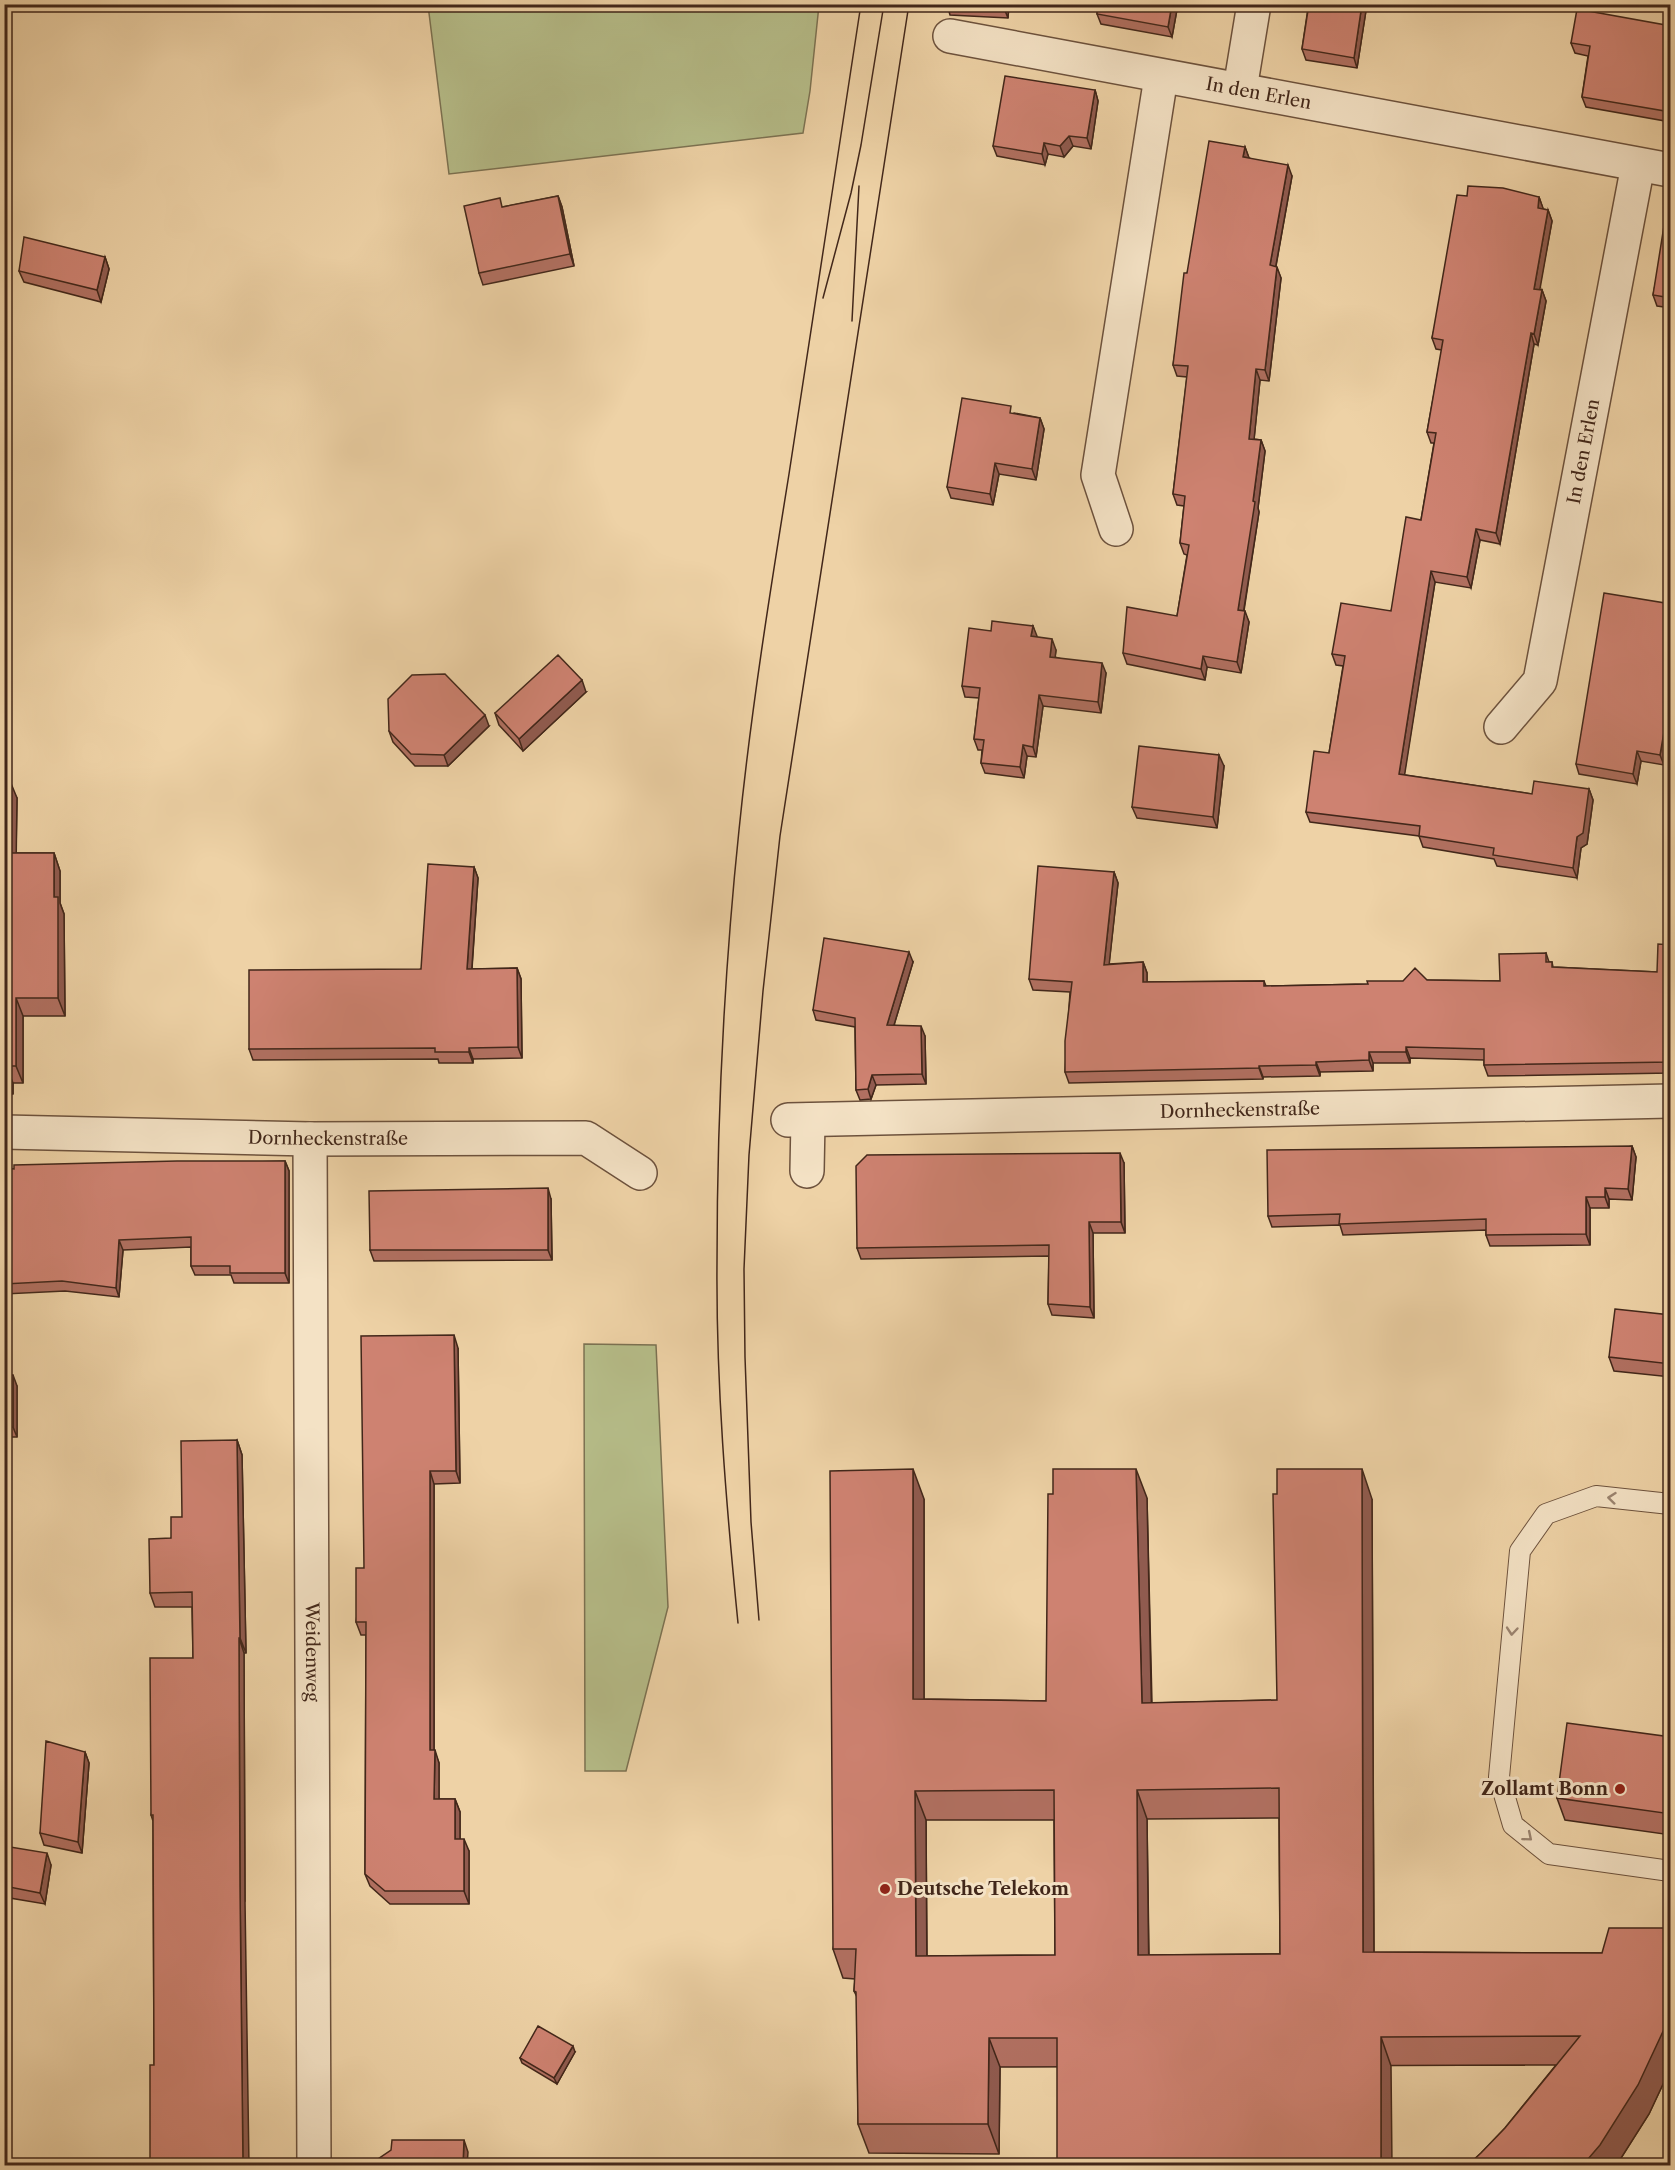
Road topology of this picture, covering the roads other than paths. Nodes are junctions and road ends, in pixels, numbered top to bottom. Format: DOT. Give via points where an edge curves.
graph roads {
  1 [pos="1254,4"];
  2 [pos="950,36"];
  3 [pos="1161,77"];
  4 [pos="1240,89"];
  5 [pos="1638,165"];
  6 [pos="1671,170"];
  7 [pos="1116,529"];
  8 [pos="1501,727"];
  9 [pos="1671,1101"];
  10 [pos="4,1132"];
  11 [pos="310,1139"];
  12 [pos="807,1171"];
  13 [pos="640,1173"];
  14 [pos="1671,1504"];
  15 [pos="1671,1871"];
  16 [pos="314,2166"];
  1 -- 4 [label="street"];
  2 -- 3 [label="street, In den Erlen"];
  3 -- 4 [label="street, In den Erlen"];
  3 -- 7 [label="street" via="1098,475"];
  4 -- 5 [label="street, In den Erlen"];
  5 -- 6 [label="street, In den Erlen"];
  5 -- 8 [label="street, In den Erlen" via="1540,681"];
  9 -- 12 [label="street, Dornheckenstraße" via="798,1120"];
  10 -- 11 [label="street, Dornheckenstraße"];
  11 -- 13 [label="street, Dornheckenstraße" via="586,1137"];
  11 -- 16 [label="street, Weidenweg"];
  14 -- 15 [label="lane, one-way" via="1596,1496 1546,1514 1520,1551 1499,1777 1513,1825 1549,1854"];
}
